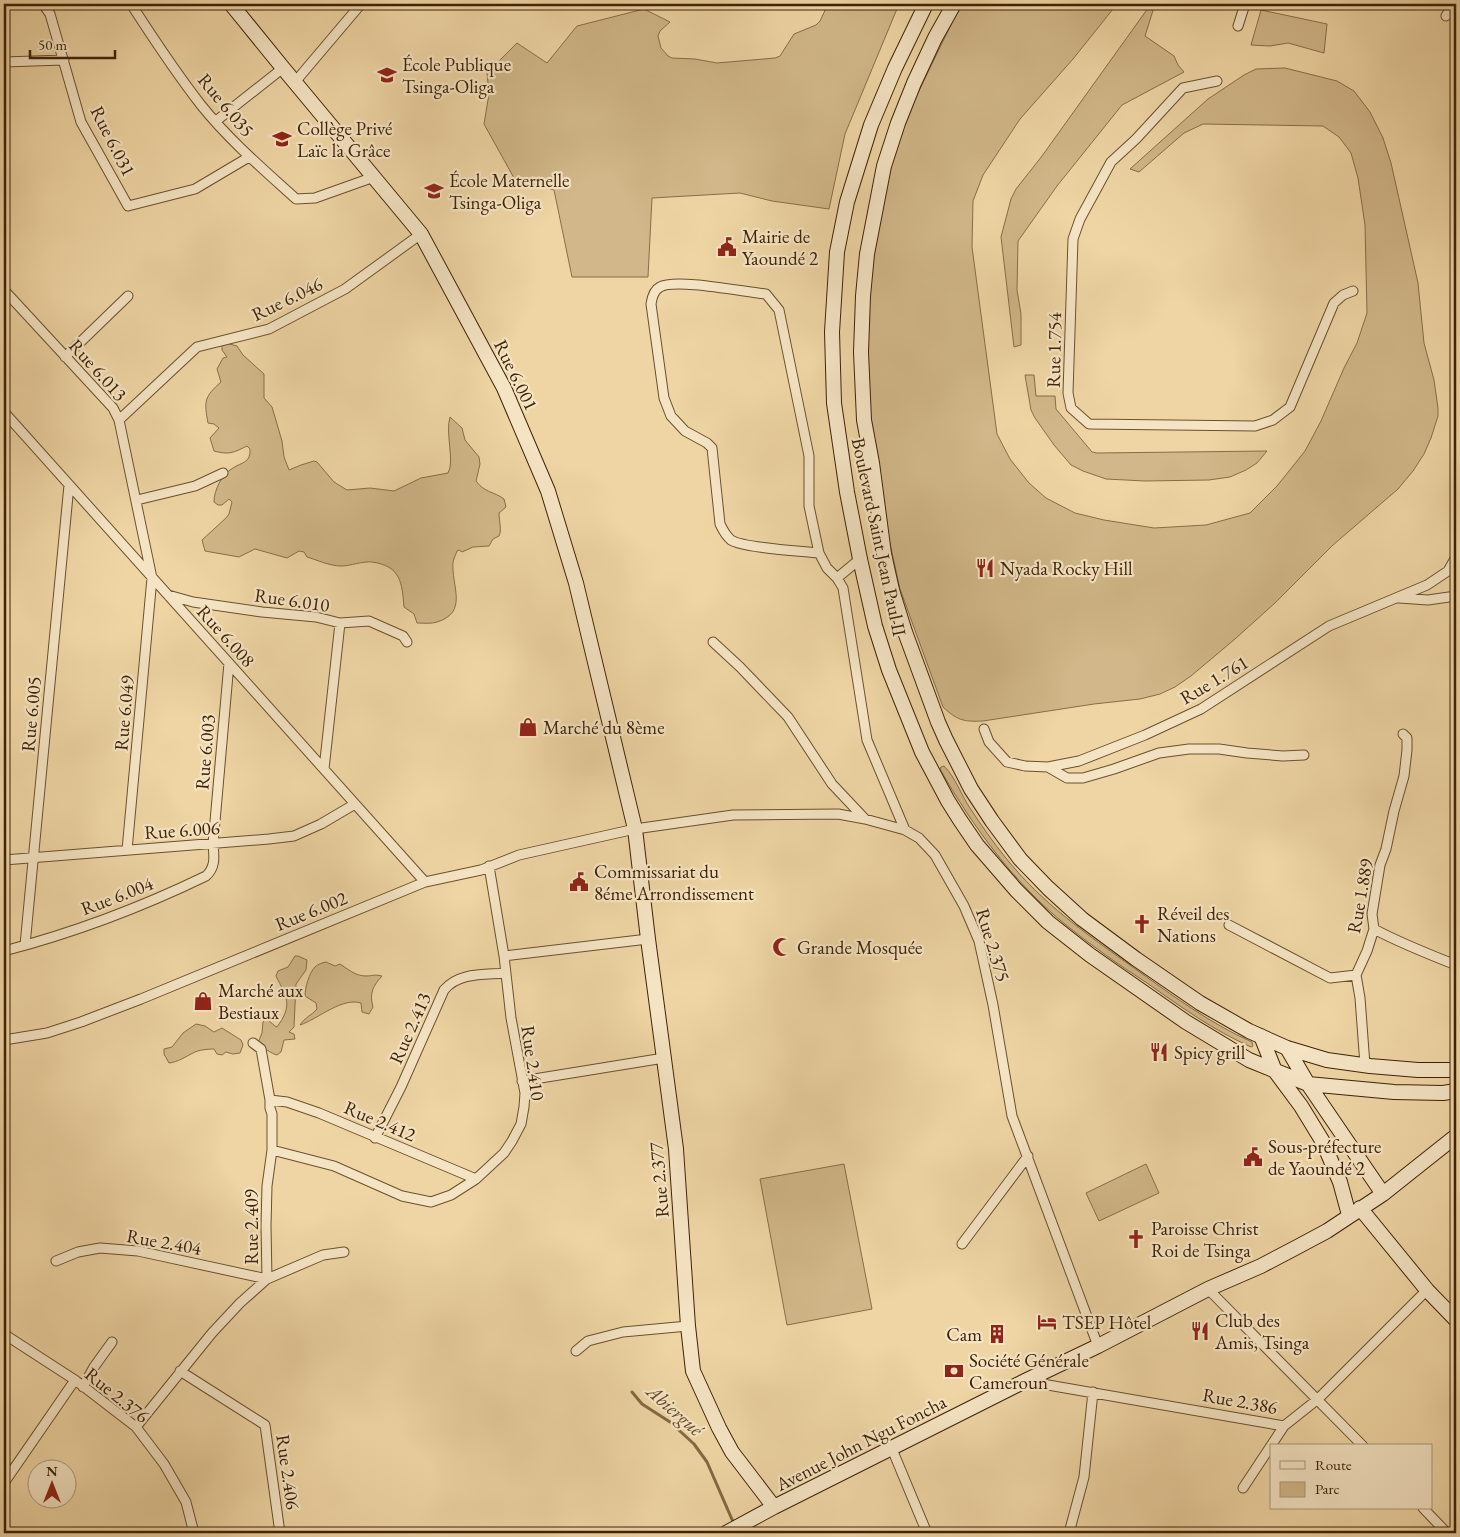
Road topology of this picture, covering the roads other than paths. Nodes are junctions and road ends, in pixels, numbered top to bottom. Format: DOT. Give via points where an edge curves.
graph roads {
  1 [pos="43,4"];
  2 [pos="131,4"];
  3 [pos="361,4"];
  4 [pos="926,4"];
  5 [pos="954,4"];
  6 [pos="1244,4"];
  7 [pos="1453,4"];
  8 [pos="235,5"];
  9 [pos="1446,16"];
  10 [pos="1238,26"];
  11 [pos="64,60"];
  12 [pos="4,62"];
  13 [pos="282,68"];
  14 [pos="1217,81"];
  15 [pos="295,82"];
  16 [pos="216,121"];
  17 [pos="249,157"];
  18 [pos="374,177"];
  19 [pos="421,234"];
  20 [pos="4,290"];
  21 [pos="1353,291"];
  22 [pos="128,296"];
  23 [pos="65,358"];
  24 [pos="4,412"];
  25 [pos="119,420"];
  26 [pos="223,473"];
  27 [pos="69,485"];
  28 [pos="137,500"];
  29 [pos="819,553"];
  30 [pos="1456,557"];
  31 [pos="860,559"];
  32 [pos="152,578"];
  33 [pos="837,578"];
  34 [pos="168,595"];
  35 [pos="1456,596"];
  36 [pos="1398,598"];
  37 [pos="340,623"];
  38 [pos="407,642"];
  39 [pos="713,642"];
  40 [pos="229,663"];
  41 [pos="984,729"];
  42 [pos="1404,734"];
  43 [pos="1304,755"];
  44 [pos="1048,767"];
  45 [pos="324,769"];
  46 [pos="355,804"];
  47 [pos="865,819"];
  48 [pos="636,829"];
  49 [pos="905,830"];
  50 [pos="213,844"];
  51 [pos="127,850"];
  52 [pos="34,858"];
  53 [pos="4,860"];
  54 [pos="490,866"];
  55 [pos="425,882"];
  56 [pos="1229,925"];
  57 [pos="1374,929"];
  58 [pos="648,939"];
  59 [pos="25,945"];
  60 [pos="4,951"];
  61 [pos="504,956"];
  62 [pos="1456,965"];
  63 [pos="506,973"];
  64 [pos="1356,976"];
  65 [pos="1261,1036"];
  66 [pos="4,1040"];
  67 [pos="253,1043"];
  68 [pos="1286,1048"];
  69 [pos="664,1058"];
  70 [pos="1365,1065"];
  71 [pos="1456,1070"];
  72 [pos="1275,1072"];
  73 [pos="522,1081"];
  74 [pos="1308,1084"];
  75 [pos="1456,1092"];
  76 [pos="270,1100"];
  77 [pos="1456,1136"];
  78 [pos="375,1138"];
  79 [pos="272,1150"];
  80 [pos="1028,1156"];
  81 [pos="476,1178"];
  82 [pos="1383,1194"];
  83 [pos="1355,1212"];
  84 [pos="962,1244"];
  85 [pos="344,1252"];
  86 [pos="56,1261"];
  87 [pos="267,1279"];
  88 [pos="1208,1289"];
  89 [pos="1427,1290"];
  90 [pos="1456,1320"];
  91 [pos="688,1326"];
  92 [pos="4,1334"];
  93 [pos="112,1342"];
  94 [pos="1098,1346"];
  95 [pos="576,1351"];
  96 [pos="180,1371"];
  97 [pos="75,1380"];
  98 [pos="1025,1381"];
  99 [pos="83,1387"];
  100 [pos="1093,1392"];
  101 [pos="1318,1399"];
  102 [pos="1284,1426"];
  103 [pos="136,1427"];
  104 [pos="1272,1444"];
  105 [pos="1361,1444"];
  106 [pos="1270,1447"];
  107 [pos="892,1449"];
  108 [pos="4,1483"];
  109 [pos="1243,1488"];
  110 [pos="774,1507"];
  111 [pos="1425,1510"];
  112 [pos="194,1533"];
  113 [pos="280,1533"];
  114 [pos="726,1533"];
  115 [pos="927,1533"];
  116 [pos="1069,1533"];
  117 [pos="1447,1533"];
  1 -- 11 [label="street, Rue 6.031" via="50,14"];
  2 -- 16 [label="street, Rue 6.035"];
  3 -- 15 [label="street"];
  4 -- 31 [label="main road, Boulevard Saint Jean Paul II" via="871,124 847,202 837,252 832,332 834,403"];
  5 -- 65 [label="main road, Boulevard Saint Jean Paul II" via="914,83 884,166 867,254 863,296 864,420 884,554 900,615 946,740 971,789 1020,859 1097,931 1200,1003"];
  6 -- 10 [label="street"];
  7 -- 9 [label="street"];
  8 -- 13 [label="main road, Rue 6.001"];
  11 -- 12 [label="street"];
  11 -- 17 [label="street, Rue 6.031" via="81,122 128,206 194,189"];
  13 -- 15 [label="main road, Rue 6.001"];
  13 -- 16 [label="street"];
  14 -- 21 [label="street, Rue 1.754" via="1183,88 1111,162 1080,219 1073,239 1068,393 1071,408 1089,424 1255,426 1273,420 1290,407 1334,303 1343,294"];
  15 -- 18 [label="main road, Rue 6.001"];
  16 -- 17 [label="street, Rue 6.035"];
  17 -- 18 [label="street, Rue 6.035" via="296,199 315,198"];
  18 -- 19 [label="main road, Rue 6.001"];
  19 -- 25 [label="street, Rue 6.046" via="345,289 269,330 197,347"];
  19 -- 48 [label="main road, Rue 6.001" via="504,388 548,491 576,583"];
  20 -- 23 [label="street, Rue 6.013"];
  22 -- 23 [label="street"];
  23 -- 25 [label="street, Rue 6.013" via="112,408"];
  24 -- 27 [label="street, Rue 6.008"];
  25 -- 28 [label="street, Rue 6.013"];
  26 -- 28 [label="street" via="196,486"];
  27 -- 32 [label="street, Rue 6.008"];
  27 -- 52 [label="street, Rue 6.005"];
  28 -- 32 [label="street, Rue 6.013"];
  29 -- 29 [label="street" via="809,506 809,456 779,310 766,294 686,284 666,284 657,288 651,304 664,398 671,416 685,432 712,448 720,524 724,534 732,541 746,545"];
  29 -- 33 [label="street"];
  30 -- 36 [label="street, Rue 1.761" via="1448,571"];
  31 -- 33 [label="street"];
  31 -- 72 [label="main road, Boulevard Saint Jean Paul II" via="875,626 915,735 948,801 977,844 1048,922 1090,955 1186,1022"];
  32 -- 34 [label="street, Rue 6.008"];
  32 -- 51 [label="street, Rue 6.049"];
  33 -- 49 [label="street" via="843,588 867,740"];
  34 -- 37 [label="street, Rue 6.010" via="193,602 316,617"];
  34 -- 40 [label="street, Rue 6.008"];
  35 -- 36 [label="street" via="1428,600"];
  36 -- 44 [label="street, Rue 1.761" via="1329,626 1201,709 1087,758"];
  37 -- 38 [label="street, Rue 6.010" via="369,621 403,636"];
  37 -- 45 [label="street"];
  39 -- 47 [label="street" via="788,716 832,784"];
  40 -- 45 [label="street, Rue 6.008"];
  40 -- 50 [label="street, Rue 6.003"];
  41 -- 44 [label="street, Rue 1.761" via="989,742 1007,762"];
  42 -- 57 [label="street, Rue 1.889" via="1407,750 1404,776 1380,865 1372,914"];
  43 -- 44 [label="street" via="1189,749 1159,753 1083,778 1067,778"];
  45 -- 46 [label="street, Rue 6.008"];
  46 -- 50 [label="street, Rue 6.006" via="294,836"];
  46 -- 55 [label="street, Rue 6.008"];
  47 -- 48 [label="street, Rue 2.375" via="838,814 733,815"];
  47 -- 49 [label="street, Rue 2.375"];
  48 -- 54 [label="street, Rue 6.002" via="520,855"];
  48 -- 58 [label="main road, Rue 2.377"];
  49 -- 80 [label="street, Rue 2.375" via="919,838 935,855 979,940 1012,1116"];
  50 -- 51 [label="street, Rue 6.006"];
  50 -- 59 [label="street, Rue 6.004" via="214,863 206,876 151,901"];
  51 -- 52 [label="street, Rue 6.006"];
  52 -- 53 [label="street, Rue 6.006"];
  52 -- 59 [label="street, Rue 6.005"];
  54 -- 55 [label="street, Rue 6.002"];
  54 -- 61 [label="street, Rue 2.410"];
  55 -- 66 [label="street, Rue 6.002" via="81,1022 47,1033"];
  56 -- 64 [label="street" via="1330,978"];
  57 -- 62 [label="street"];
  57 -- 64 [label="street, Rue 1.889"];
  58 -- 61 [label="street"];
  58 -- 69 [label="main road, Rue 2.377"];
  59 -- 60 [label="street, Rue 6.004"];
  61 -- 63 [label="street, Rue 2.410"];
  63 -- 73 [label="street, Rue 2.410"];
  63 -- 78 [label="street, Rue 2.413" via="461,978 444,990"];
  64 -- 70 [label="street"];
  65 -- 68 [label="main road, Boulevard Saint Jean Paul II"];
  65 -- 72 [label="main road"];
  67 -- 76 [label="street, Rue 2.409" via="261,1048"];
  68 -- 70 [label="main road, Boulevard Saint Jean Paul II" via="1327,1060"];
  68 -- 74 [label="main road"];
  69 -- 73 [label="street"];
  69 -- 91 [label="main road, Rue 2.377" via="679,1176"];
  70 -- 71 [label="main road, Boulevard Saint Jean Paul II"];
  72 -- 74 [label="main road, Boulevard Saint Jean Paul II"];
  72 -- 83 [label="main road" via="1323,1142"];
  73 -- 81 [label="street, Rue 2.410" via="524,1107 521,1124 504,1153"];
  74 -- 75 [label="main road, Boulevard Saint Jean Paul II" via="1394,1092"];
  74 -- 82 [label="main road"];
  76 -- 78 [label="street, Rue 2.412" via="287,1102"];
  76 -- 79 [label="street, Rue 2.409"];
  77 -- 82 [label="main road, Avenue John Ngu Foncha"];
  78 -- 81 [label="street, Rue 2.412"];
  79 -- 81 [label="street, Rue 2.410" via="334,1166 402,1196 431,1202 451,1195"];
  79 -- 87 [label="street, Rue 2.409" via="267,1186"];
  80 -- 84 [label="street"];
  80 -- 94 [label="street, Rue 2.375"];
  82 -- 83 [label="main road, Avenue John Ngu Foncha"];
  83 -- 88 [label="main road, Avenue John Ngu Foncha" via="1261,1266"];
  83 -- 89 [label="main road"];
  85 -- 87 [label="street" via="323,1255"];
  86 -- 87 [label="street, Rue 2.404" via="100,1248 138,1251"];
  87 -- 96 [label="street, Rue 2.409" via="240,1303"];
  88 -- 94 [label="main road, Avenue John Ngu Foncha"];
  88 -- 101 [label="street"];
  89 -- 90 [label="main road"];
  89 -- 101 [label="street, Rue 2.386"];
  91 -- 95 [label="street" via="622,1332 588,1341"];
  91 -- 110 [label="main road, Rue 2.377" via="693,1371 719,1428 732,1452"];
  92 -- 97 [label="street, Rue 2.376"];
  93 -- 99 [label="street"];
  94 -- 98 [label="main road, Avenue John Ngu Foncha"];
  96 -- 103 [label="street, Rue 2.409"];
  96 -- 113 [label="street, Rue 2.406" via="265,1425"];
  97 -- 99 [label="street, Rue 2.376"];
  97 -- 108 [label="street"];
  98 -- 100 [label="street, Rue 2.386"];
  98 -- 107 [label="main road, Avenue John Ngu Foncha"];
  99 -- 103 [label="street, Rue 2.376"];
  100 -- 102 [label="street, Rue 2.386"];
  100 -- 116 [label="street" via="1084,1477"];
  101 -- 102 [label="street, Rue 2.386"];
  101 -- 105 [label="street"];
  102 -- 104 [label="street"];
  103 -- 112 [label="street, Rue 2.376" via="164,1464 186,1502"];
  106 -- 109 [label="street"];
  107 -- 110 [label="main road, Avenue John Ngu Foncha"];
  107 -- 115 [label="street"];
  110 -- 114 [label="main road, Avenue John Ngu Foncha"];
  111 -- 117 [label="street"];
}
